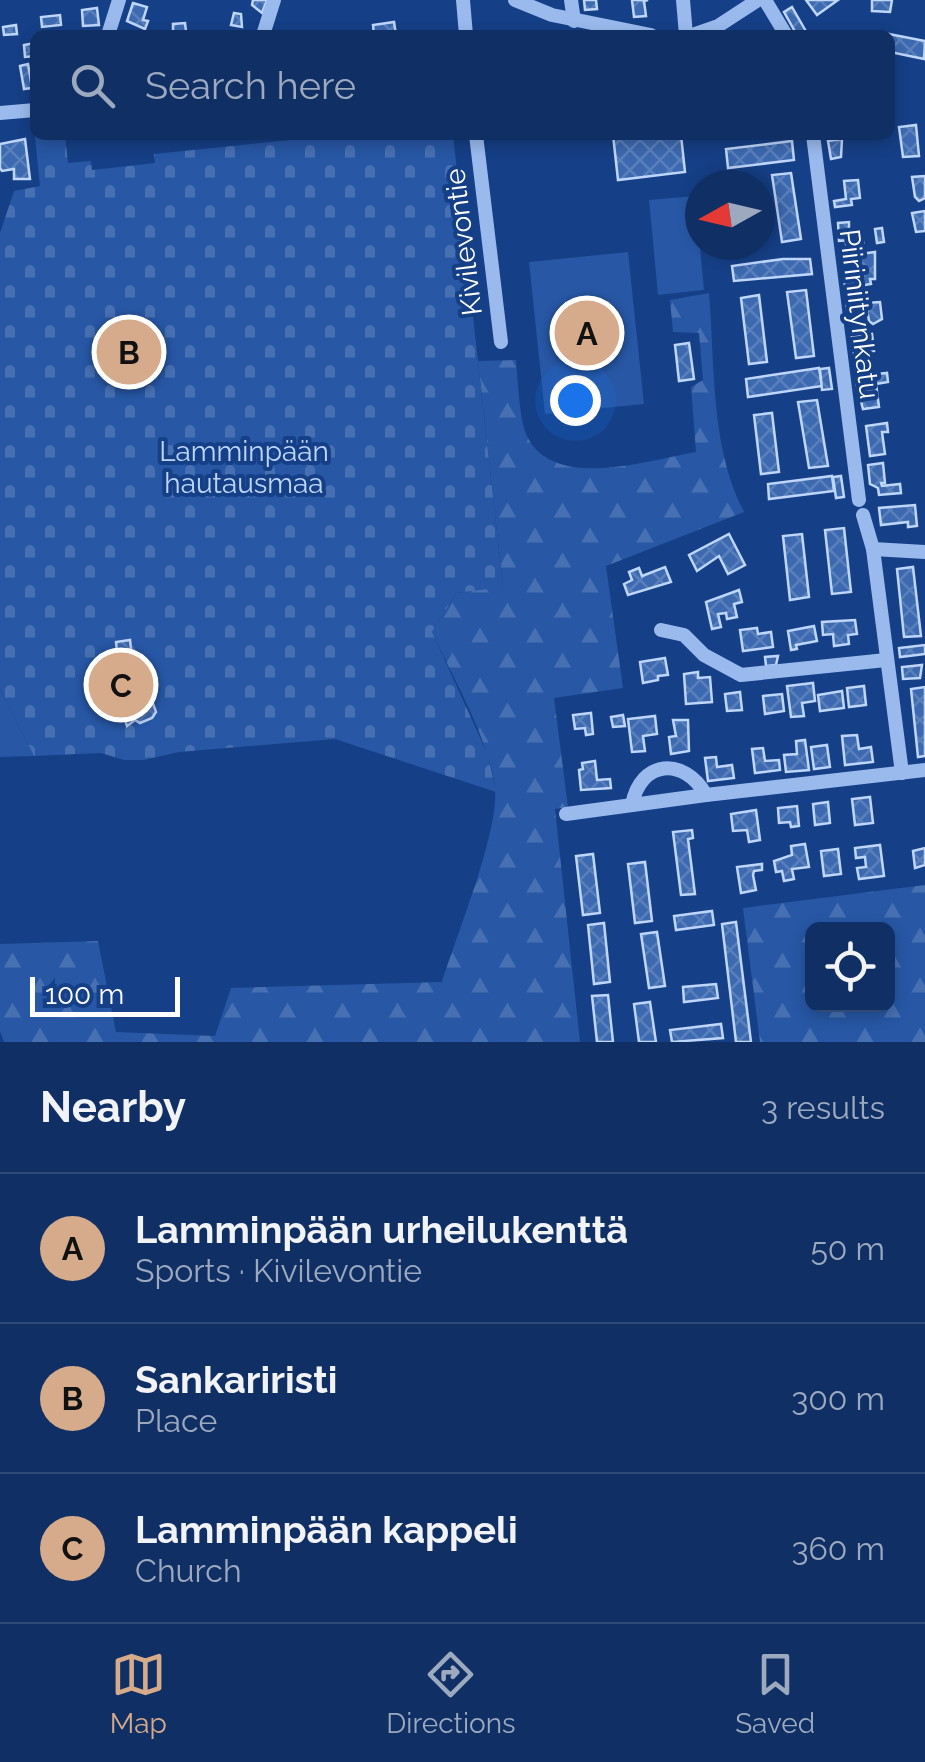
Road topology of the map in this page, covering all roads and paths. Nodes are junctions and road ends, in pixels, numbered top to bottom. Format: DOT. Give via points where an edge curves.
graph roads {
  1 [pos="119,0"];
  2 [pos="274,0"];
  3 [pos="463,0"];
  4 [pos="515,0"];
  5 [pos="571,0"];
  6 [pos="683,0"];
  7 [pos="761,0"];
  8 [pos="574,21"];
  9 [pos="110,30"];
  10 [pos="265,30"];
  11 [pos="466,30"];
  12 [pos="624,30"];
  13 [pos="688,30"];
  14 [pos="703,30"];
  15 [pos="782,30"];
  16 [pos="30,111"];
  17 [pos="0,114"];
  18 [pos="477,140"];
  19 [pos="814,140"];
  20 [pos="501,342"];
  21 [pos="874,549"];
  22 [pos="925,552"];
  23 [pos="661,630"];
  24 [pos="886,660"];
  25 [pos="925,770"];
  26 [pos="902,773"];
  27 [pos="706,794"];
  28 [pos="632,805"];
  29 [pos="566,814"];
  1 -- 9 [label="street"];
  2 -- 10 [label="street"];
  3 -- 11 [label="street"];
  4 -- 8 [label="street"];
  5 -- 8 [label="street"];
  6 -- 13 [label="street"];
  7 -- 14 [label="street"];
  7 -- 15 [label="street"];
  8 -- 12 [label="street"];
  16 -- 17 [label="street"];
  18 -- 20 [label="street, Kivilevontie"];
  19 -- 21 [label="street, Piiriniitynkatu" via="861,507"];
  21 -- 22 [label="street"];
  21 -- 24 [label="street, Piiriniitynkatu"];
  23 -- 24 [label="street" via="684,635 704,656 741,674"];
  24 -- 26 [label="street, Piiriniitynkatu"];
  25 -- 26 [label="street"];
  26 -- 27 [label="street"];
  27 -- 28 [label="street"];
  27 -- 28 [label="street" via="691,776 665,768 645,774"];
  28 -- 29 [label="street"];
}
